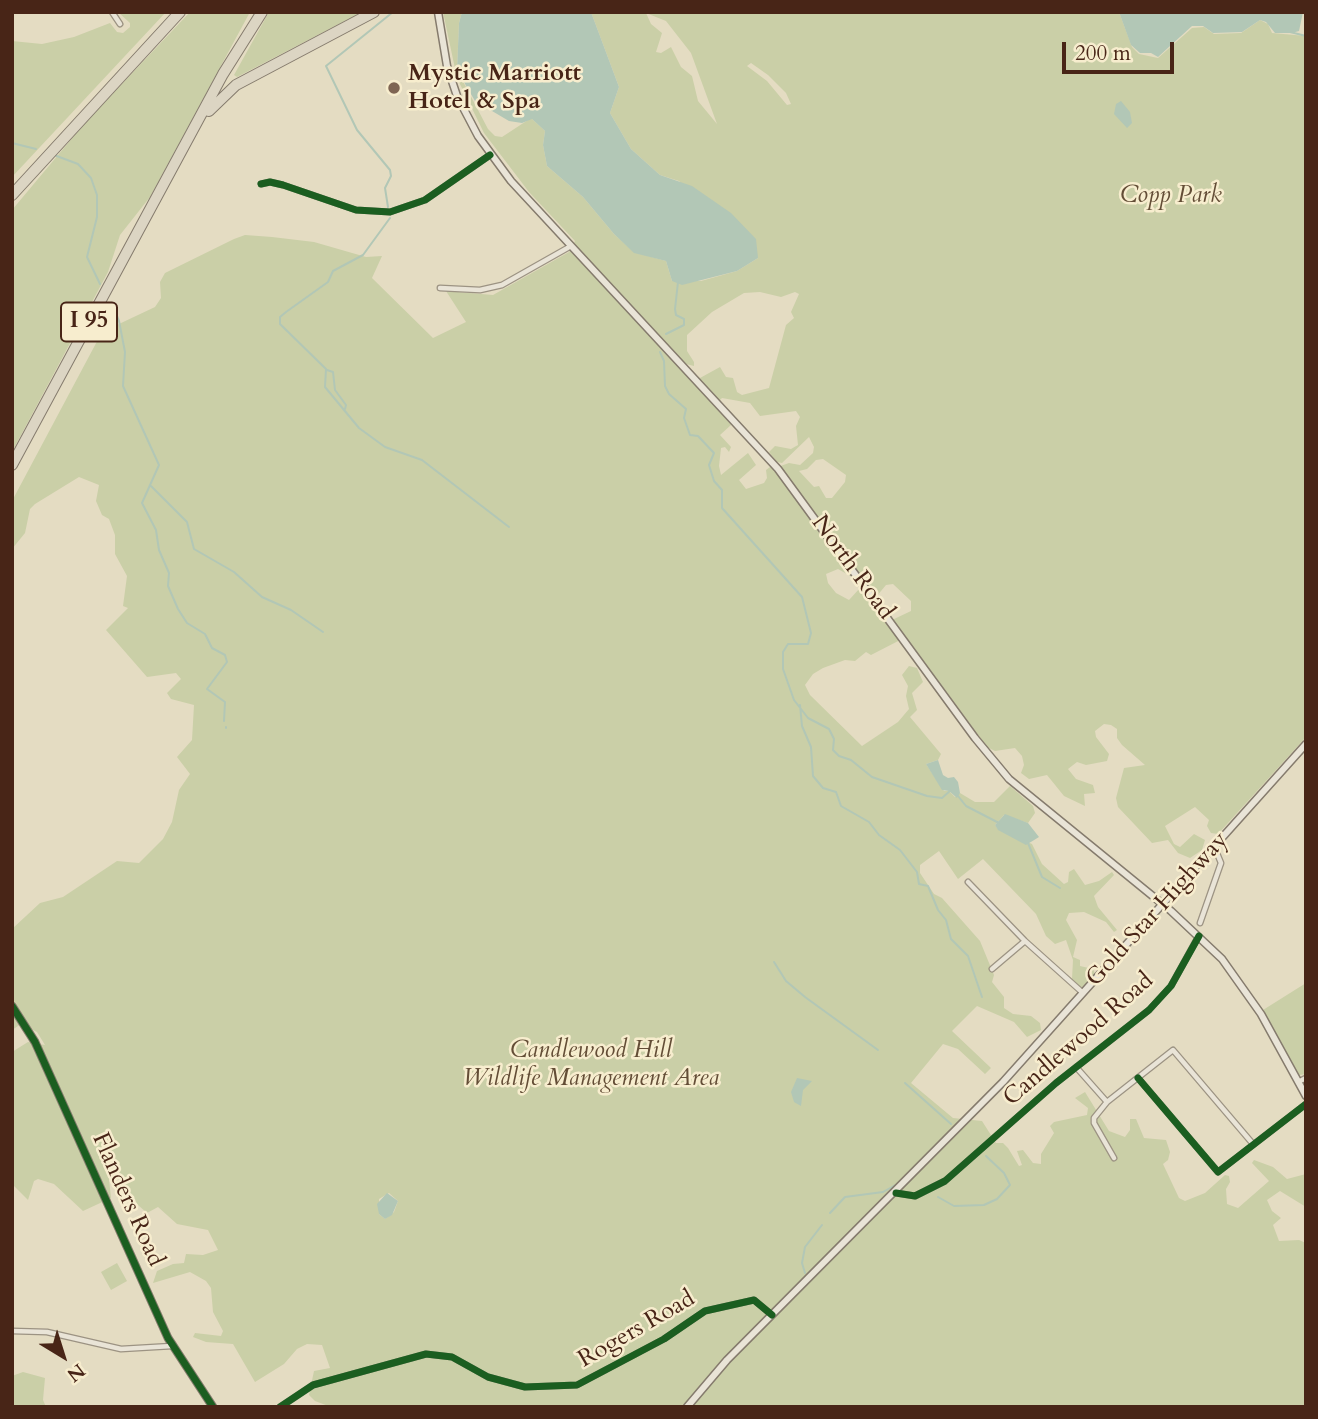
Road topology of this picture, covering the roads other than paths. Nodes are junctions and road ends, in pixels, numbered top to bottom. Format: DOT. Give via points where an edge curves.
graph roads {
  1 [pos="112,12"];
  2 [pos="177,12"];
  3 [pos="262,12"];
  4 [pos="374,12"];
  5 [pos="438,12"];
  6 [pos="120,24"];
  7 [pos="490,155"];
  8 [pos="166,179"];
  9 [pos="261,184"];
  10 [pos="12,195"];
  11 [pos="571,246"];
  12 [pos="440,288"];
  13 [pos="12,464"];
  14 [pos="1306,744"];
  15 [pos="1214,846"];
  16 [pos="968,882"];
  17 [pos="1163,905"];
  18 [pos="1200,923"];
  19 [pos="1199,936"];
  20 [pos="1025,941"];
  21 [pos="992,969"];
  22 [pos="1083,993"];
  23 [pos="12,1006"];
  24 [pos="1076,1067"];
  25 [pos="1306,1077"];
  26 [pos="1138,1078"];
  27 [pos="1298,1082"];
  28 [pos="1306,1096"];
  29 [pos="1107,1102"];
  30 [pos="1306,1104"];
  31 [pos="1253,1144"];
  32 [pos="1114,1158"];
  33 [pos="896,1193"];
  34 [pos="772,1315"];
  35 [pos="12,1331"];
  36 [pos="172,1346"];
  37 [pos="213,1407"];
  38 [pos="280,1407"];
  39 [pos="687,1407"];
  1 -- 6 [label="street"];
  2 -- 10 [label="highway"];
  3 -- 8 [label="highway, I 95"];
  4 -- 8 [label="highway" via="225,93 206,114"];
  5 -- 7 [label="main road, North Road" via="457,96"];
  7 -- 9 [label="street" via="425,200 390,212 356,210 270,182"];
  7 -- 11 [label="main road, North Road"];
  8 -- 13 [label="highway, I 95"];
  11 -- 12 [label="street" via="502,285 480,290"];
  11 -- 17 [label="main road, North Road" via="778,469 993,762 1027,797"];
  14 -- 15 [label="main road, Gold Star Highway"];
  15 -- 17 [label="main road, Gold Star Highway"];
  15 -- 18 [label="street" via="1221,863"];
  16 -- 20 [label="street"];
  17 -- 19 [label="main road, North Road"];
  17 -- 22 [label="main road, Gold Star Highway"];
  19 -- 24 [label="street, Candlewood Road" via="1157,1003"];
  19 -- 27 [label="main road, North Road" via="1251,997"];
  20 -- 21 [label="street"];
  20 -- 22 [label="street"];
  22 -- 33 [label="main road, Gold Star Highway"];
  23 -- 36 [label="main road, Flanders Road" via="35,1042"];
  24 -- 29 [label="street"];
  24 -- 33 [label="street, Candlewood Road" via="945,1181 915,1196"];
  25 -- 27 [label="street"];
  26 -- 29 [label="street"];
  26 -- 31 [label="street" via="1173,1050"];
  26 -- 31 [label="street" via="1218,1172"];
  27 -- 28 [label="main road, North Road"];
  29 -- 32 [label="street" via="1094,1123"];
  30 -- 31 [label="street"];
  33 -- 34 [label="main road, Gold Star Highway"];
  34 -- 38 [label="street, Rogers Road" via="754,1300 714,1308 577,1385 525,1387 488,1377 452,1357 426,1354 313,1385"];
  34 -- 39 [label="main road, Gold Star Highway"];
  35 -- 36 [label="street" via="47,1332 121,1349"];
  36 -- 37 [label="main road, Flanders Road"];
}
